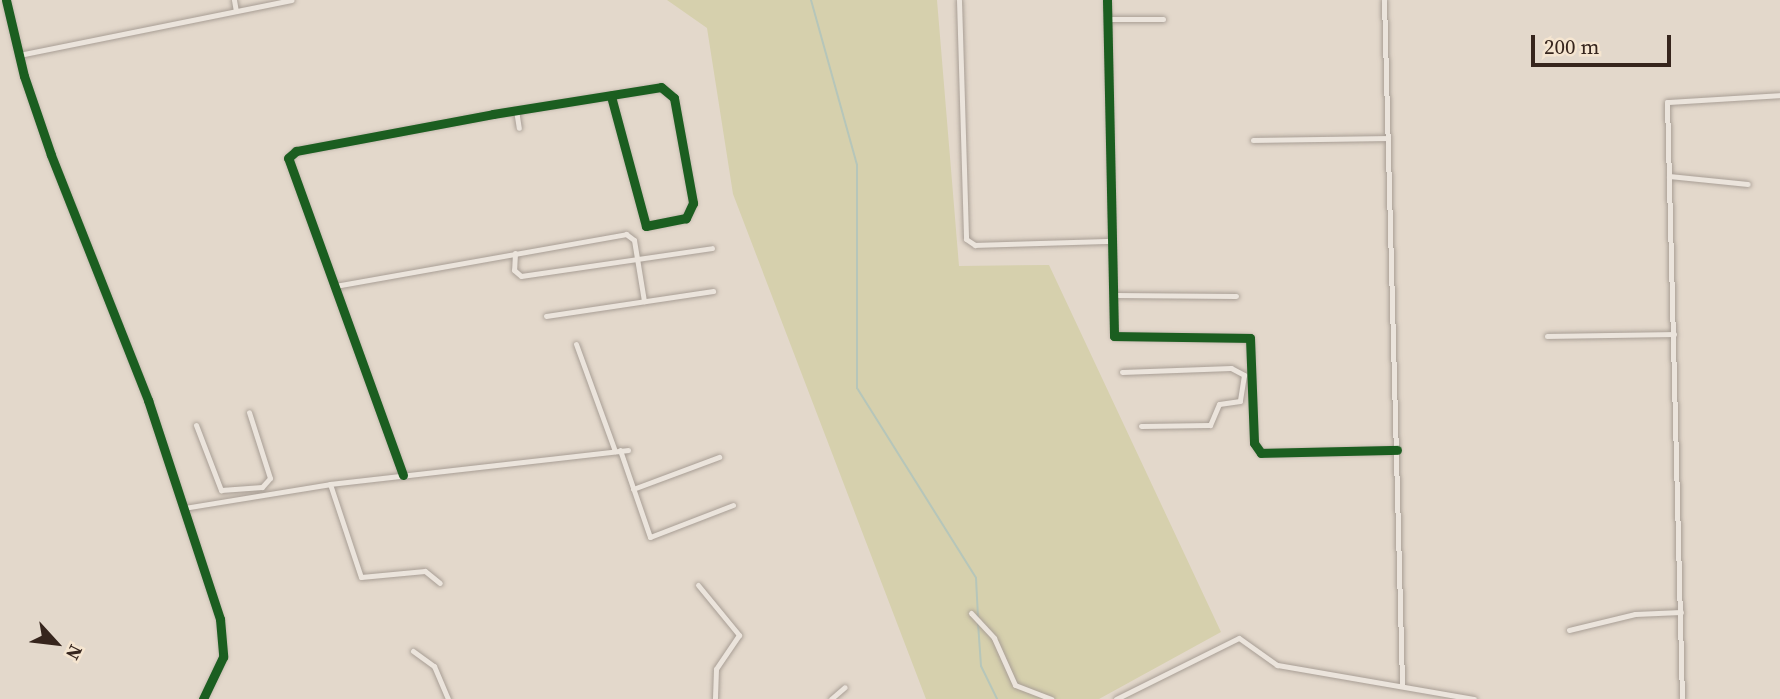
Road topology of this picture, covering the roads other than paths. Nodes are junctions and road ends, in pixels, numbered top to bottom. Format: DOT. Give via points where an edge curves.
graph roads {
  1 [pos="6,0"];
  2 [pos="234,0"];
  3 [pos="291,0"];
  4 [pos="959,0"];
  5 [pos="1107,0"];
  6 [pos="1384,0"];
  7 [pos="236,11"];
  8 [pos="1107,19"];
  9 [pos="1163,19"];
  10 [pos="19,55"];
  11 [pos="1780,95"];
  12 [pos="611,96"];
  13 [pos="516,110"];
  14 [pos="519,128"];
  15 [pos="1388,138"];
  16 [pos="1253,140"];
  17 [pos="1669,176"];
  18 [pos="1748,184"];
  19 [pos="1112,241"];
  20 [pos="712,248"];
  21 [pos="516,253"];
  22 [pos="636,259"];
  23 [pos="335,286"];
  24 [pos="713,291"];
  25 [pos="1113,295"];
  26 [pos="1236,296"];
  27 [pos="644,301"];
  28 [pos="545,316"];
  29 [pos="1674,334"];
  30 [pos="1547,336"];
  31 [pos="576,344"];
  32 [pos="1122,372"];
  33 [pos="1255,399"];
  34 [pos="1240,401"];
  35 [pos="249,412"];
  36 [pos="196,425"];
  37 [pos="1142,426"];
  38 [pos="628,450"];
  39 [pos="1397,450"];
  40 [pos="617,451"];
  41 [pos="719,457"];
  42 [pos="403,475"];
  43 [pos="330,484"];
  44 [pos="247,489"];
  45 [pos="633,489"];
  46 [pos="248,498"];
  47 [pos="733,505"];
  48 [pos="184,508"];
  49 [pos="440,583"];
  50 [pos="698,585"];
  51 [pos="1681,612"];
  52 [pos="971,614"];
  53 [pos="1569,630"];
  54 [pos="413,652"];
  55 [pos="1402,685"];
  56 [pos="845,687"];
  57 [pos="1449,697"];
  58 [pos="204,699"];
  59 [pos="449,699"];
  60 [pos="715,699"];
  61 [pos="831,699"];
  62 [pos="1051,699"];
  63 [pos="1116,699"];
  64 [pos="1474,699"];
  65 [pos="1682,699"];
  1 -- 10 [label="street"];
  2 -- 7 [label="street"];
  3 -- 7 [label="street"];
  4 -- 19 [label="street" via="966,239 975,245"];
  5 -- 8 [label="street"];
  6 -- 15 [label="street"];
  7 -- 10 [label="street"];
  8 -- 9 [label="street"];
  8 -- 19 [label="street"];
  10 -- 48 [label="street" via="51,155 148,400"];
  11 -- 17 [label="street" via="1667,102"];
  12 -- 12 [label="street" via="661,87 673,94 693,203 686,218 646,226"];
  12 -- 13 [label="street"];
  13 -- 14 [label="street"];
  13 -- 23 [label="street" via="290,155 287,164"];
  15 -- 16 [label="street"];
  15 -- 39 [label="street"];
  17 -- 18 [label="street"];
  17 -- 29 [label="street"];
  19 -- 25 [label="street"];
  20 -- 22 [label="street"];
  21 -- 22 [label="street" via="626,234 633,239"];
  21 -- 22 [label="street" via="513,268 521,276"];
  21 -- 23 [label="street"];
  22 -- 27 [label="street"];
  23 -- 42 [label="street"];
  24 -- 27 [label="street"];
  25 -- 26 [label="street"];
  25 -- 33 [label="street" via="1112,330 1117,338 1250,338"];
  27 -- 28 [label="street"];
  29 -- 30 [label="street"];
  29 -- 51 [label="street"];
  31 -- 40 [label="street"];
  32 -- 34 [label="street" via="1241,371"];
  33 -- 34 [label="street"];
  33 -- 39 [label="street" via="1255,445 1261,453"];
  34 -- 37 [label="street" via="1219,404 1210,425"];
  35 -- 44 [label="street" via="270,478 262,487"];
  36 -- 44 [label="street" via="217,486 228,492"];
  38 -- 40 [label="street"];
  39 -- 55 [label="street"];
  40 -- 42 [label="street"];
  40 -- 45 [label="street"];
  41 -- 45 [label="street"];
  42 -- 43 [label="street"];
  43 -- 46 [label="street"];
  43 -- 49 [label="street" via="361,577 425,571"];
  44 -- 46 [label="street"];
  45 -- 47 [label="street" via="650,537"];
  46 -- 48 [label="street"];
  48 -- 58 [label="street" via="224,644 221,664"];
  50 -- 60 [label="street" via="738,633 735,646 716,669"];
  51 -- 53 [label="street" via="1635,614"];
  51 -- 65 [label="street"];
  52 -- 62 [label="street" via="994,638 1015,685"];
  54 -- 59 [label="street" via="434,666"];
  55 -- 57 [label="street"];
  55 -- 63 [label="street" via="1278,664 1238,638"];
  56 -- 61 [label="street"];
  57 -- 64 [label="street"];
}
